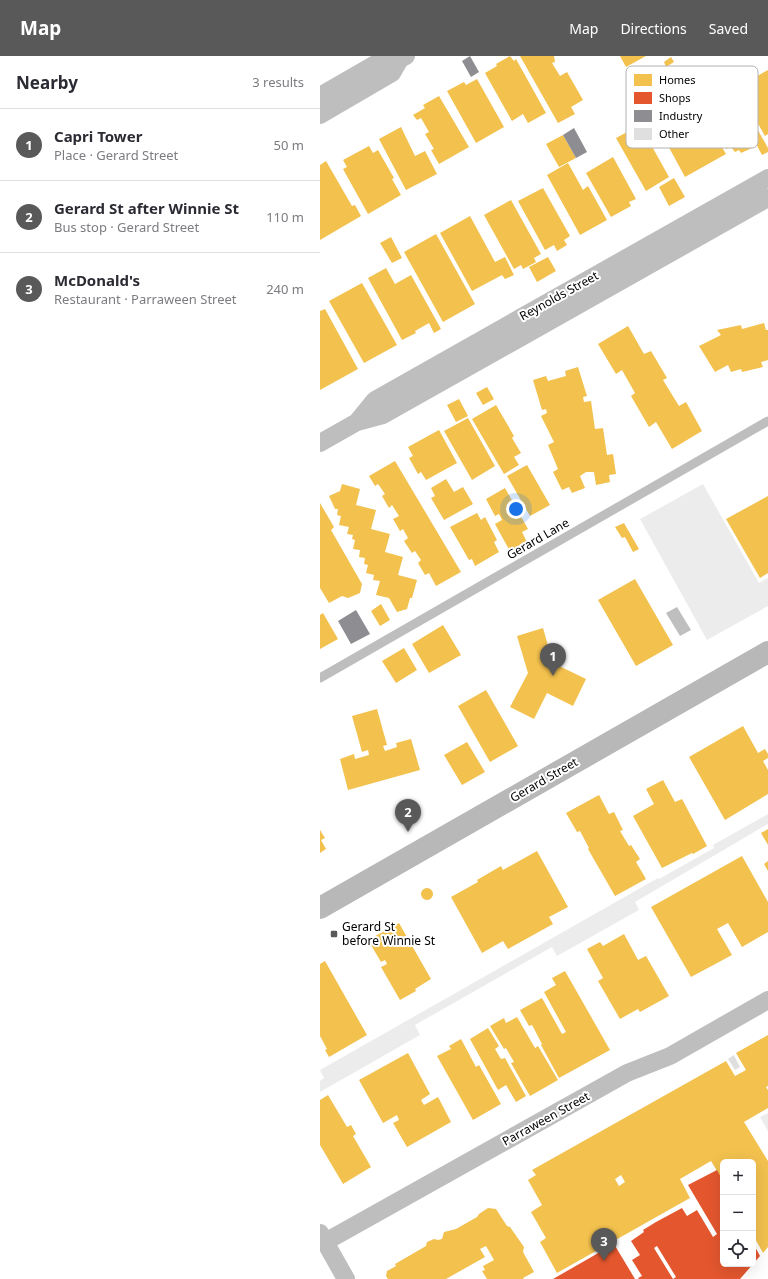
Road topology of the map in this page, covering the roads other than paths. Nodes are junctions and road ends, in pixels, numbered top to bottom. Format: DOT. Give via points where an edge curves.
graph roads {
  1 [pos="403,58"];
  2 [pos="320,96"];
  3 [pos="320,115"];
  4 [pos="768,178"];
  5 [pos="768,198"];
  6 [pos="768,421"];
  7 [pos="357,422"];
  8 [pos="320,444"];
  9 [pos="768,652"];
  10 [pos="320,678"];
  11 [pos="320,908"];
  12 [pos="768,1000"];
  13 [pos="323,1238"];
  14 [pos="346,1279"];
  1 -- 2 [label="street" via="384,60"];
  1 -- 3 [label="street" via="392,73"];
  4 -- 7 [label="street, Reynolds Street" via="375,400"];
  5 -- 7 [label="street, Reynolds Street" via="383,415"];
  6 -- 10 [label="lane, Gerard Lane"];
  7 -- 8 [label="street, Reynolds Street"];
  9 -- 11 [label="main road, Gerard Street"];
  12 -- 13 [label="street, Parraween Street" via="670,1056 627,1073"];
  13 -- 14 [label="street"];
}
